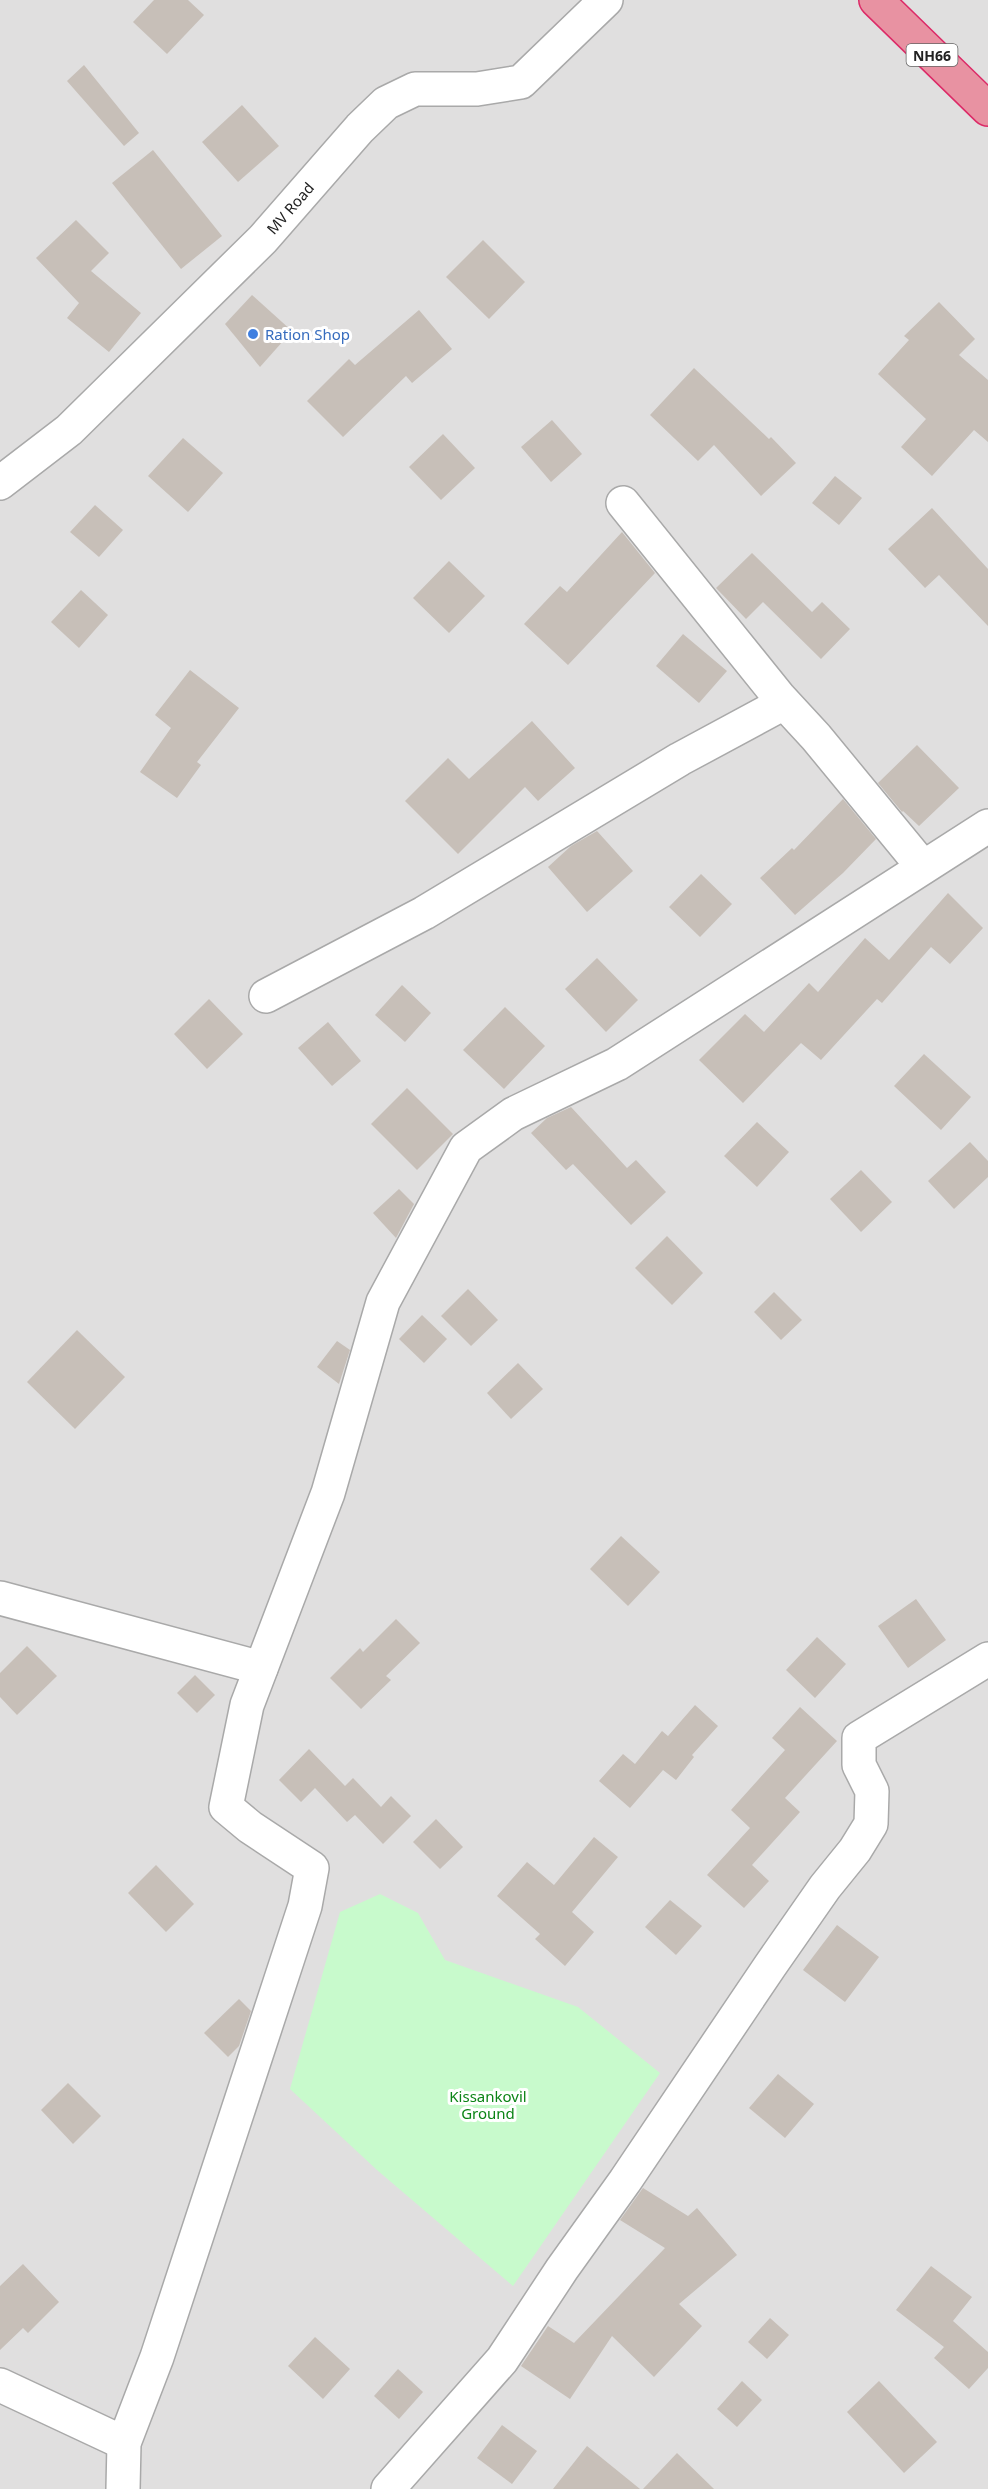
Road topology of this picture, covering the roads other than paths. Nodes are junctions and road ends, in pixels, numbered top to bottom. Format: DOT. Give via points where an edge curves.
graph roads {
  1 [pos="606,0"];
  2 [pos="876,0"];
  3 [pos="988,109"];
  4 [pos="4,470"];
  5 [pos="623,503"];
  6 [pos="784,703"];
  7 [pos="988,826"];
  8 [pos="922,867"];
  9 [pos="266,996"];
  10 [pos="0,1598"];
  11 [pos="988,1659"];
  12 [pos="261,1668"];
  13 [pos="0,2385"];
  14 [pos="124,2443"];
  15 [pos="123,2489"];
  16 [pos="388,2489"];
  1 -- 4 [label="street, MV Road" via="521,82 477,89 415,89 386,103 262,239 69,430"];
  2 -- 3 [label="highway, NH66"];
  5 -- 6 [label="street"];
  6 -- 8 [label="street"];
  6 -- 9 [label="street" via="680,759 424,913"];
  7 -- 8 [label="street"];
  8 -- 12 [label="street" via="617,1064 513,1114 465,1148 383,1302 328,1493"];
  10 -- 12 [label="street"];
  11 -- 16 [label="street" via="859,1738 859,1765 872,1791 871,1824 855,1850 763,1976 502,2360"];
  12 -- 14 [label="street" via="247,1706 226,1807 312,1868 305,1906 157,2357"];
  13 -- 14 [label="street"];
  14 -- 15 [label="street"];
}
